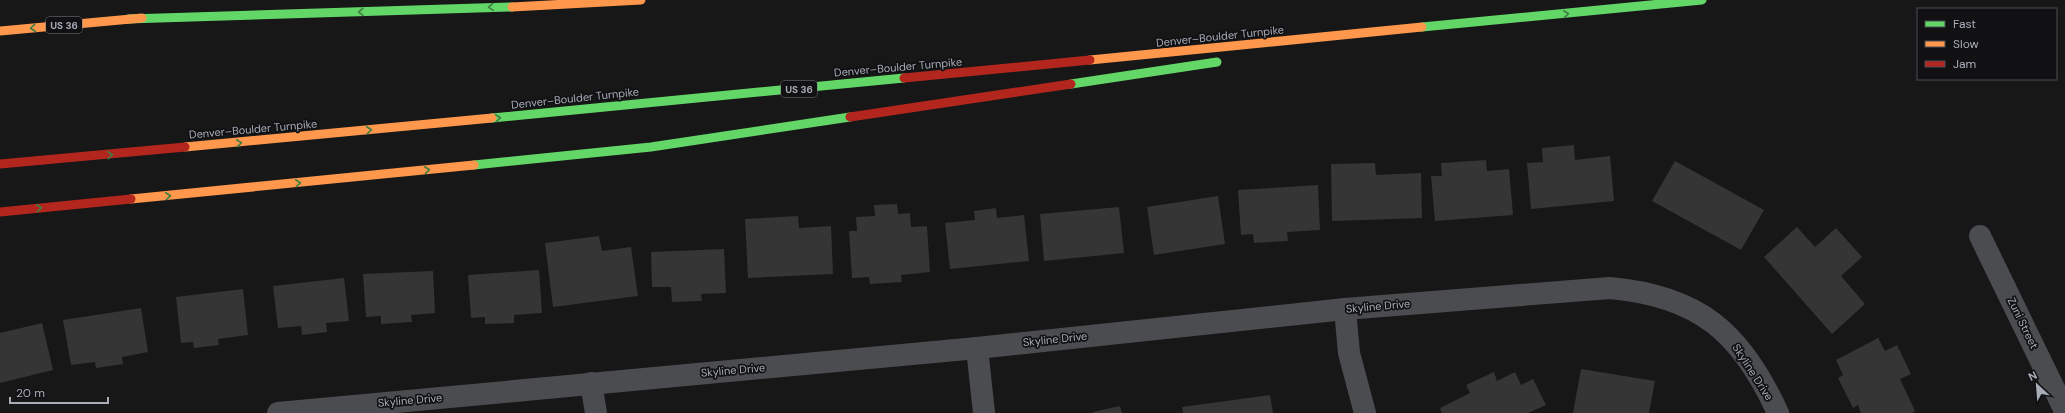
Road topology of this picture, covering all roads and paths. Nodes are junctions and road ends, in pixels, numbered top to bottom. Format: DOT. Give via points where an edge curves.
graph roads {
  1 [pos="641,0"];
  2 [pos="1702,0"];
  3 [pos="271,5"];
  4 [pos="1528,18"];
  5 [pos="128,19"];
  6 [pos="0,31"];
  7 [pos="1340,45"];
  8 [pos="1230,60"];
  9 [pos="0,163"];
  10 [pos="0,212"];
  11 [pos="1980,236"];
  12 [pos="1345,309"];
  13 [pos="977,348"];
  14 [pos="591,383"];
  15 [pos="2065,410"];
  16 [pos="278,413"];
  17 [pos="596,413"];
  18 [pos="984,413"];
  19 [pos="1365,413"];
  20 [pos="1778,413"];
  1 -- 5 [label="highway, one-way"];
  4 -- 2 [label="highway, Denver–Boulder Turnpike / US 36, one-way"];
  3 -- 5 [label="highway, US 36"];
  4 -- 7 [label="highway"];
  9 -- 4 [label="highway, Denver–Boulder Turnpike / US 36, one-way"];
  5 -- 6 [label="highway, US 36, one-way"];
  10 -- 8 [label="highway, one-way" via="651,147"];
  11 -- 15 [label="street, Zuni Street"];
  12 -- 13 [label="street, Skyline Drive"];
  12 -- 19 [label="street" via="1349,353"];
  12 -- 20 [label="street, Skyline Drive" via="1610,288 1640,290 1663,296 1710,319 1738,346 1771,396"];
  13 -- 14 [label="street, Skyline Drive"];
  13 -- 18 [label="street"];
  14 -- 16 [label="street, Skyline Drive"];
  14 -- 17 [label="street"];
}
